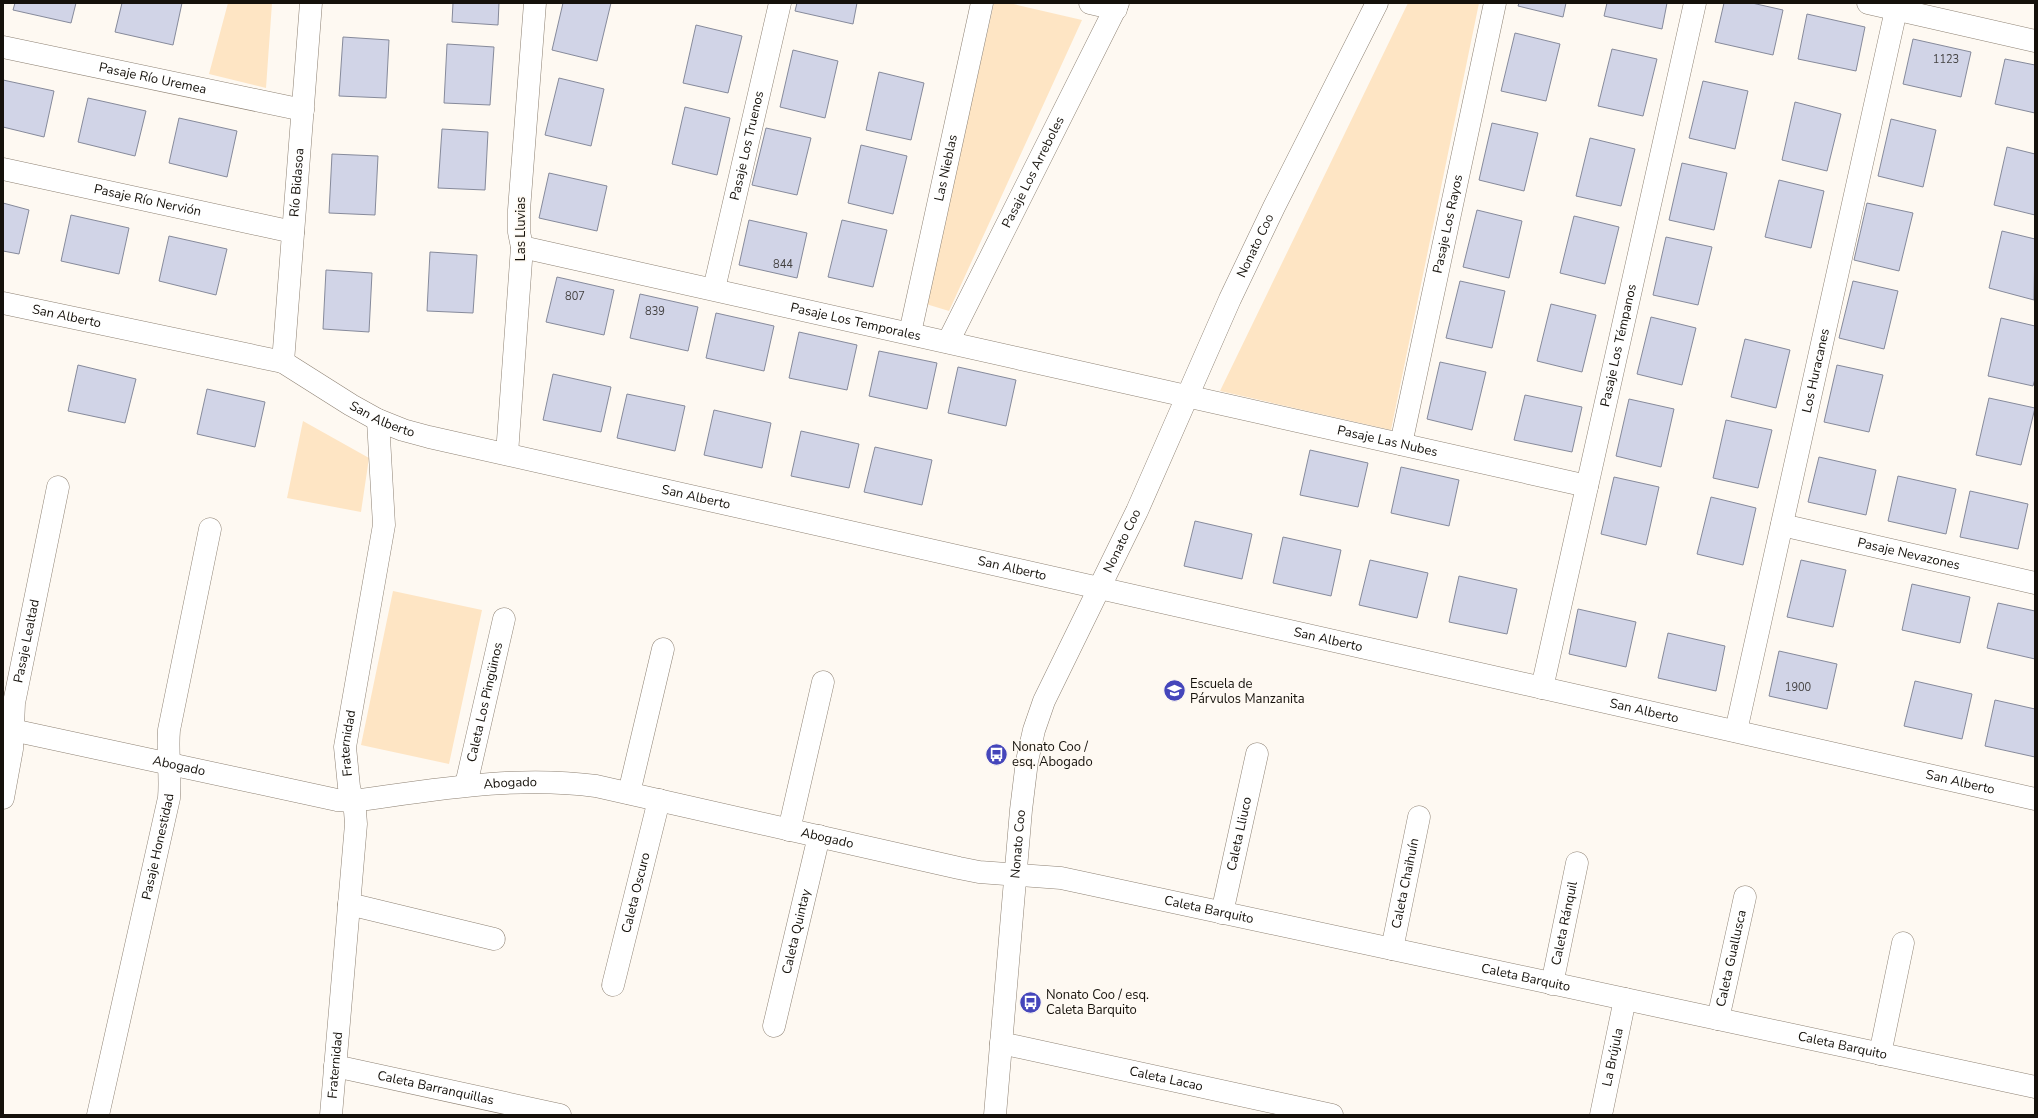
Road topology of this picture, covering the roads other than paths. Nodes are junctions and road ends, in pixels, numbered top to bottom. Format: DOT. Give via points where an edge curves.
graph roads {
  1 [pos="311,3"];
  2 [pos="535,3"];
  3 [pos="780,3"];
  4 [pos="982,3"];
  5 [pos="1090,3"];
  6 [pos="1377,3"];
  7 [pos="1495,3"];
  8 [pos="1695,3"];
  9 [pos="1868,3"];
  10 [pos="1117,6"];
  11 [pos="1896,10"];
  12 [pos="2035,41"];
  13 [pos="3,47"];
  14 [pos="303,110"];
  15 [pos="3,169"];
  16 [pos="293,232"];
  17 [pos="522,247"];
  18 [pos="714,289"];
  19 [pos="3,303"];
  20 [pos="910,333"];
  21 [pos="948,342"];
  22 [pos="283,362"];
  23 [pos="1188,396"];
  24 [pos="378,420"];
  25 [pos="1401,444"];
  26 [pos="507,454"];
  27 [pos="1587,486"];
  28 [pos="58,487"];
  29 [pos="1782,525"];
  30 [pos="210,529"];
  31 [pos="2035,583"];
  32 [pos="1101,588"];
  33 [pos="504,618"];
  34 [pos="663,649"];
  35 [pos="824,682"];
  36 [pos="1542,688"];
  37 [pos="7,729"];
  38 [pos="1736,731"];
  39 [pos="1257,754"];
  40 [pos="169,764"];
  41 [pos="466,786"];
  42 [pos="629,793"];
  43 [pos="3,798"];
  44 [pos="2035,799"];
  45 [pos="659,800"];
  46 [pos="353,801"];
  47 [pos="1419,817"];
  48 [pos="789,830"];
  49 [pos="819,836"];
  50 [pos="1577,863"];
  51 [pos="1015,875"];
  52 [pos="1745,897"];
  53 [pos="349,904"];
  54 [pos="1222,913"];
  55 [pos="494,939"];
  56 [pos="1903,943"];
  57 [pos="1392,949"];
  58 [pos="1552,984"];
  59 [pos="613,985"];
  60 [pos="1625,999"];
  61 [pos="1718,1019"];
  62 [pos="774,1026"];
  63 [pos="1001,1044"];
  64 [pos="1880,1054"];
  65 [pos="335,1066"];
  66 [pos="2035,1087"];
  67 [pos="98,1115"];
  68 [pos="331,1115"];
  69 [pos="560,1115"];
  70 [pos="995,1115"];
  71 [pos="1332,1115"];
  72 [pos="1601,1115"];
  1 -- 14 [label="street, Río Bidasoa"];
  2 -- 17 [label="street, Las Lluvias" via="519,210"];
  3 -- 18 [label="street, Pasaje Los Truenos"];
  4 -- 20 [label="street, Las Nieblas"];
  5 -- 10 [label="street"];
  6 -- 23 [label="street, Nonato Coo" via="1274,207"];
  7 -- 25 [label="street, Pasaje Los Rayos"];
  8 -- 27 [label="street, Pasaje Los Témpanos"];
  9 -- 11 [label="street"];
  10 -- 21 [label="street, Pasaje Los Arreboles"];
  11 -- 12 [label="street"];
  11 -- 29 [label="street, Los Huracanes"];
  13 -- 14 [label="street, Pasaje Río Uremea"];
  14 -- 16 [label="street, Río Bidasoa"];
  15 -- 16 [label="street, Pasaje Río Nervión"];
  16 -- 22 [label="street, Río Bidasoa"];
  17 -- 18 [label="street, Pasaje Los Temporales"];
  17 -- 26 [label="street, Las Lluvias"];
  18 -- 20 [label="street, Pasaje Los Temporales"];
  19 -- 22 [label="street, San Alberto"];
  20 -- 21 [label="street, Pasaje Los Temporales"];
  21 -- 23 [label="street, Pasaje Los Temporales"];
  22 -- 24 [label="street, San Alberto"];
  23 -- 25 [label="street, Pasaje Las Nubes"];
  23 -- 32 [label="street, Nonato Coo"];
  24 -- 26 [label="street, San Alberto" via="403,430"];
  24 -- 46 [label="street, Fraternidad" via="384,526 345,747"];
  25 -- 27 [label="street, Pasaje Las Nubes"];
  26 -- 32 [label="street, San Alberto"];
  27 -- 36 [label="street, Pasaje Los Témpanos"];
  28 -- 37 [label="street, Pasaje Lealtad"];
  29 -- 31 [label="street, Pasaje Nevazones"];
  29 -- 38 [label="street, Los Huracanes"];
  30 -- 40 [label="street, Pasaje Honestidad" via="169,730"];
  32 -- 36 [label="street, San Alberto"];
  32 -- 51 [label="street, Nonato Coo" via="1056,675 1034,730 1027,761"];
  33 -- 41 [label="street, Caleta Los Pingüinos"];
  34 -- 42 [label="street"];
  35 -- 48 [label="street"];
  36 -- 38 [label="street, San Alberto"];
  37 -- 40 [label="street, Abogado"];
  37 -- 43 [label="street, Pasaje Lealtad" via="9,769"];
  38 -- 44 [label="street, San Alberto"];
  39 -- 54 [label="street, Caleta Lliuco"];
  40 -- 46 [label="street, Abogado" via="320,798"];
  40 -- 67 [label="street, Pasaje Honestidad" via="169,798"];
  41 -- 42 [label="street, Abogado" via="508,782 564,782"];
  41 -- 46 [label="street, Abogado"];
  42 -- 45 [label="street, Abogado"];
  45 -- 48 [label="street, Abogado"];
  45 -- 59 [label="street, Caleta Oscuro"];
  46 -- 53 [label="street, Fraternidad" via="356,824"];
  47 -- 57 [label="street, Caleta Chaihuín"];
  48 -- 49 [label="street, Abogado"];
  49 -- 51 [label="street, Abogado" via="972,871"];
  49 -- 62 [label="street, Caleta Quintay"];
  50 -- 58 [label="street, Caleta Ránquil"];
  51 -- 54 [label="street, Caleta Barquito" via="1061,878"];
  51 -- 63 [label="street, Nonato Coo"];
  52 -- 61 [label="street, Caleta Guallusca"];
  53 -- 55 [label="street"];
  53 -- 65 [label="street, Fraternidad"];
  54 -- 57 [label="street, Caleta Barquito"];
  56 -- 64 [label="street"];
  57 -- 58 [label="street, Caleta Barquito"];
  58 -- 60 [label="street, Caleta Barquito"];
  60 -- 61 [label="street, Caleta Barquito"];
  60 -- 72 [label="street, La Brújula"];
  61 -- 64 [label="street, Caleta Barquito"];
  63 -- 70 [label="street, Nonato Coo"];
  63 -- 71 [label="street, Caleta Lacao"];
  64 -- 66 [label="street, Caleta Barquito"];
  65 -- 68 [label="street, Fraternidad"];
  65 -- 69 [label="street, Caleta Barranquillas"];
}
